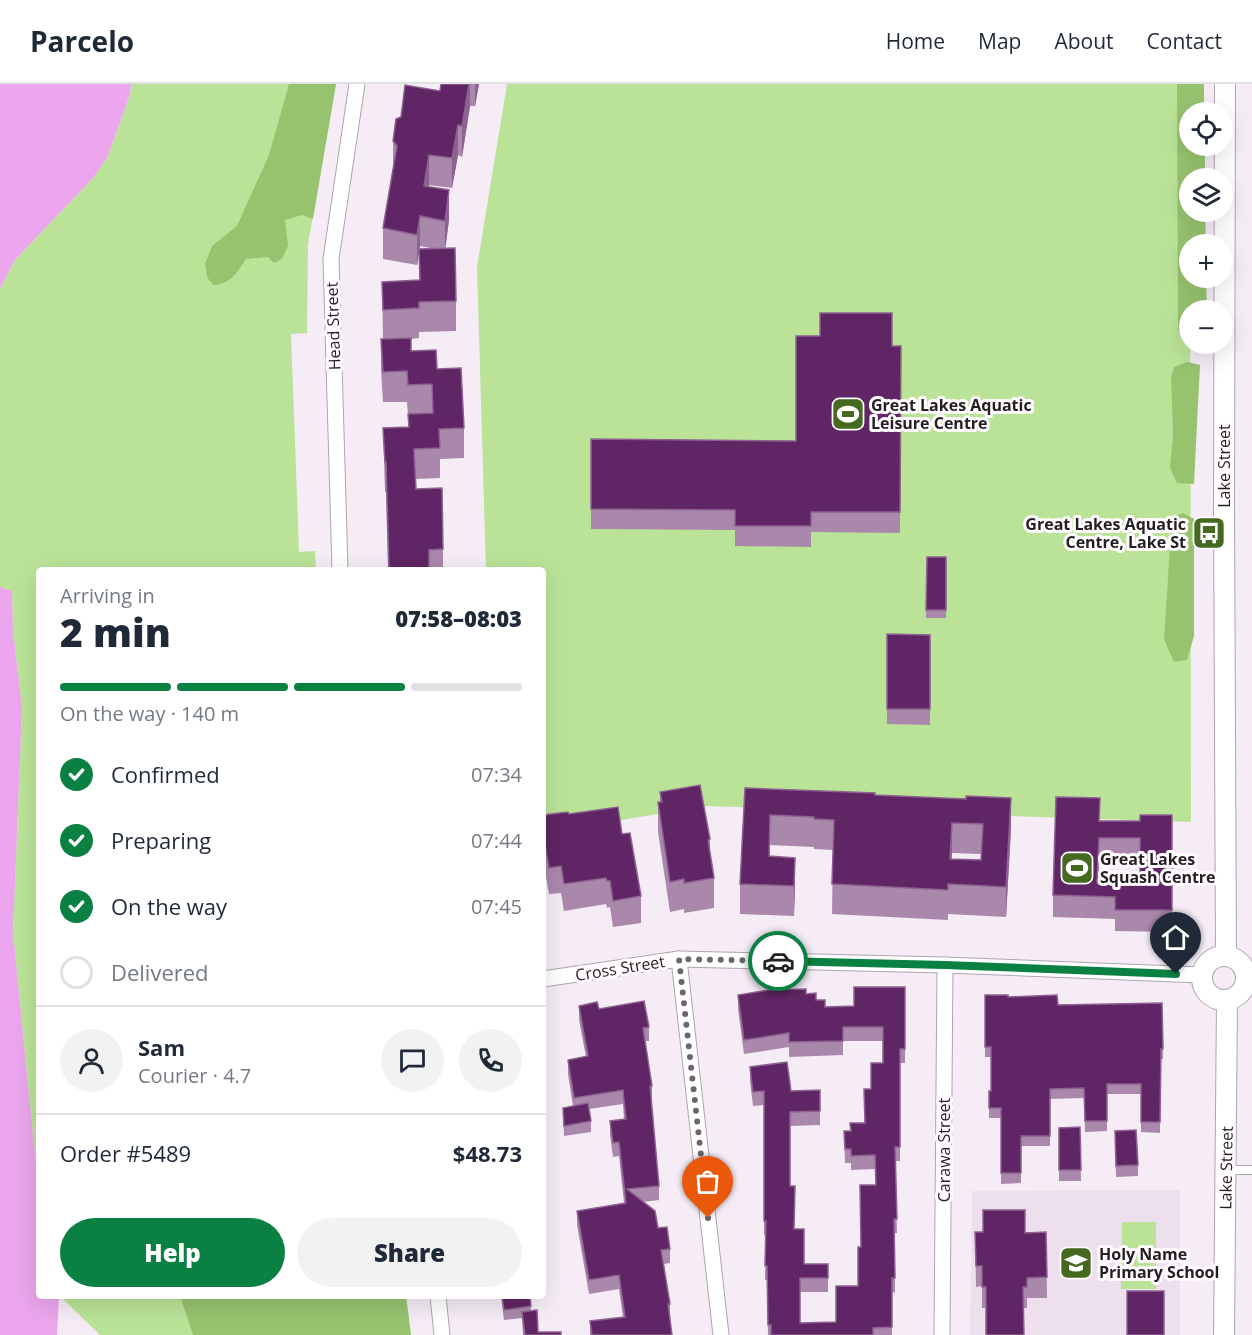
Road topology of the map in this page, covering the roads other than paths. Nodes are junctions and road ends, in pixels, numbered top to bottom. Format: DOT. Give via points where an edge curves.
graph roads {
  1 [pos="357,84"];
  2 [pos="1225,84"];
  3 [pos="340,567"];
  4 [pos="1226,955"];
  5 [pos="679,959"];
  6 [pos="945,965"];
  7 [pos="1201,975"];
  8 [pos="546,979"];
  9 [pos="1249,979"];
  10 [pos="1227,1000"];
  11 [pos="1226,1170"];
  12 [pos="1252,1170"];
  13 [pos="438,1299"];
  14 [pos="442,1335"];
  15 [pos="721,1335"];
  16 [pos="942,1335"];
  17 [pos="1224,1335"];
  1 -- 3 [label="street, Head Street" via="331,259"];
  2 -- 4 [label="street, Lake Street"];
  4 -- 7 [label="street" via="1213,958"];
  4 -- 9 [label="street" via="1243,966"];
  5 -- 6 [label="street, Cross Street"];
  5 -- 8 [label="street, Cross Street"];
  5 -- 15 [label="street"];
  6 -- 7 [label="street, Cross Street"];
  6 -- 16 [label="street, Carawa Street"];
  7 -- 10 [label="street" via="1208,994"];
  9 -- 10 [label="street" via="1241,993"];
  10 -- 11 [label="street, Lake Street"];
  11 -- 12 [label="lane"];
  11 -- 17 [label="street, Lake Street"];
  13 -- 14 [label="street"];
}
